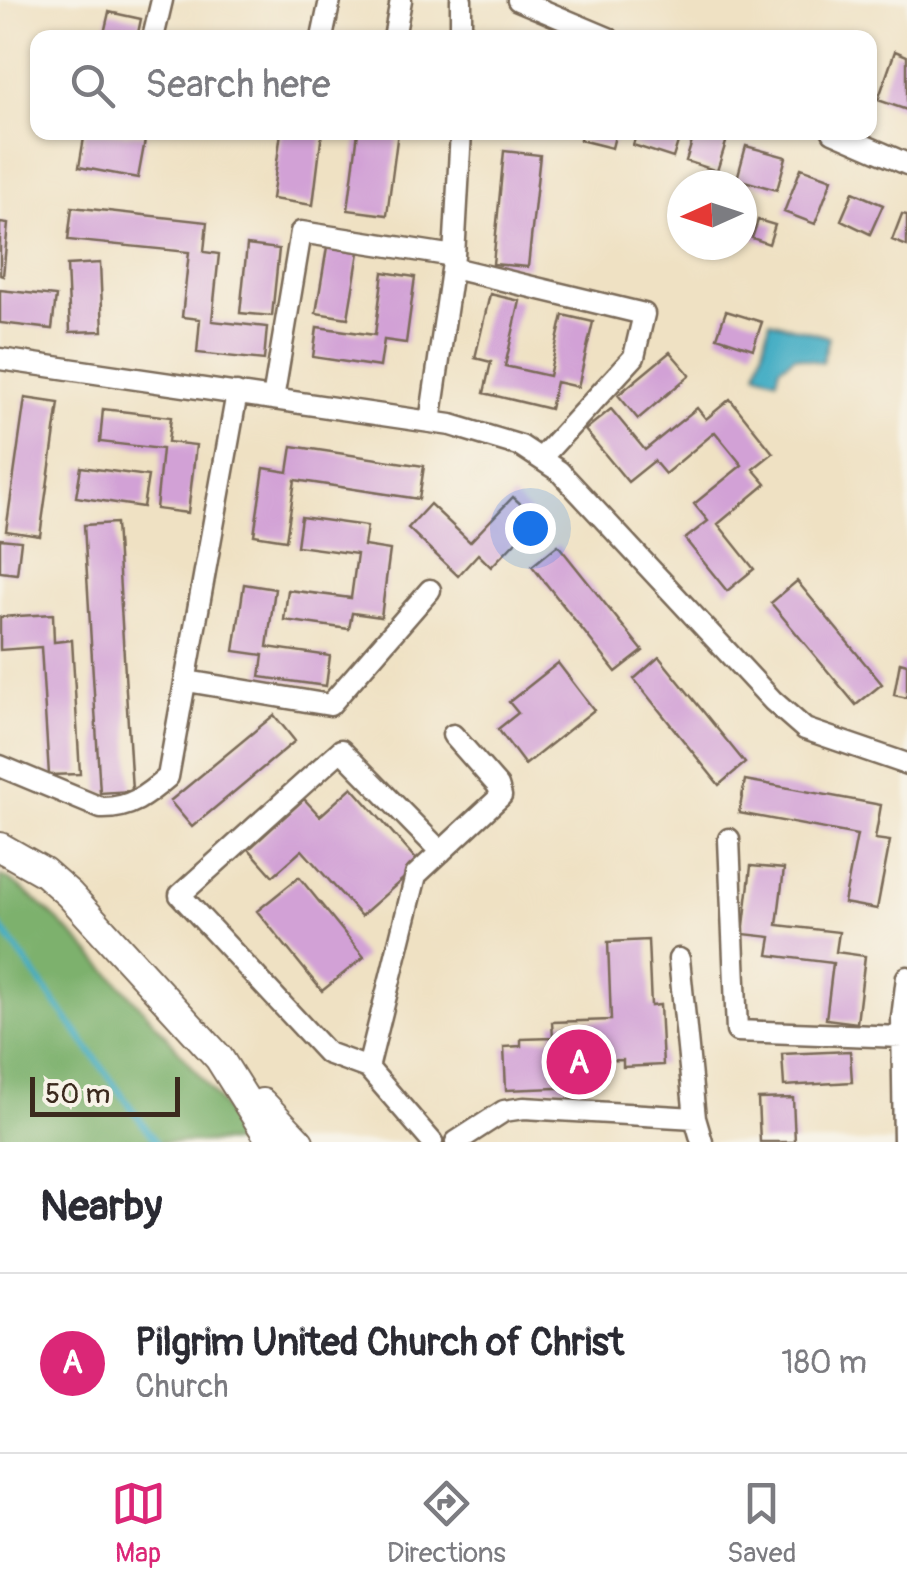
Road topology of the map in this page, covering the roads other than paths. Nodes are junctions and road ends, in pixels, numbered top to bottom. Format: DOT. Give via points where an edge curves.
graph roads {
  1 [pos="162,0"];
  2 [pos="330,0"];
  3 [pos="401,0"];
  4 [pos="461,0"];
  5 [pos="518,0"];
  6 [pos="155,30"];
  7 [pos="324,30"];
  8 [pos="395,30"];
  9 [pos="461,30"];
  10 [pos="589,30"];
  11 [pos="461,140"];
  12 [pos="852,140"];
  13 [pos="907,164"];
  14 [pos="453,262"];
  15 [pos="0,358"];
  16 [pos="237,393"];
  17 [pos="273,399"];
  18 [pos="430,422"];
  19 [pos="542,458"];
  20 [pos="430,590"];
  21 [pos="187,682"];
  22 [pos="453,735"];
  23 [pos="905,756"];
  24 [pos="0,766"];
  25 [pos="729,839"];
  26 [pos="0,848"];
  27 [pos="440,852"];
  28 [pos="679,959"];
  29 [pos="907,978"];
  30 [pos="902,1037"];
  31 [pos="219,1058"];
  32 [pos="368,1068"];
  33 [pos="905,1115"];
  34 [pos="694,1118"];
  35 [pos="263,1134"];
  36 [pos="299,1142"];
  37 [pos="432,1142"];
  38 [pos="456,1142"];
  39 [pos="702,1142"];
  40 [pos="904,1142"];
  1 -- 6 [label="street"];
  2 -- 7 [label="street"];
  3 -- 8 [label="street"];
  4 -- 9 [label="street"];
  5 -- 10 [label="street"];
  11 -- 14 [label="street"];
  12 -- 13 [label="street"];
  14 -- 17 [label="street" via="300,232"];
  14 -- 18 [label="street"];
  14 -- 19 [label="street" via="644,314 634,357"];
  15 -- 16 [label="street"];
  16 -- 17 [label="street"];
  16 -- 21 [label="street"];
  17 -- 18 [label="street"];
  18 -- 19 [label="street" via="499,436"];
  19 -- 23 [label="street" via="588,498 793,720 841,745"];
  20 -- 21 [label="street" via="330,705"];
  21 -- 24 [label="street" via="168,777 141,800 117,809 85,804"];
  22 -- 27 [label="street" via="501,796"];
  25 -- 30 [label="street" via="737,1031"];
  26 -- 31 [label="main road" via="69,894"];
  27 -- 32 [label="street" via="416,875"];
  27 -- 32 [label="street" via="340,750 180,895 327,1052"];
  28 -- 34 [label="street"];
  29 -- 30 [label="street"];
  30 -- 33 [label="street"];
  31 -- 35 [label="main road"];
  31 -- 36 [label="main road"];
  32 -- 37 [label="street"];
  33 -- 40 [label="street"];
  34 -- 38 [label="street" via="524,1108 504,1111"];
  34 -- 39 [label="street"];
}
